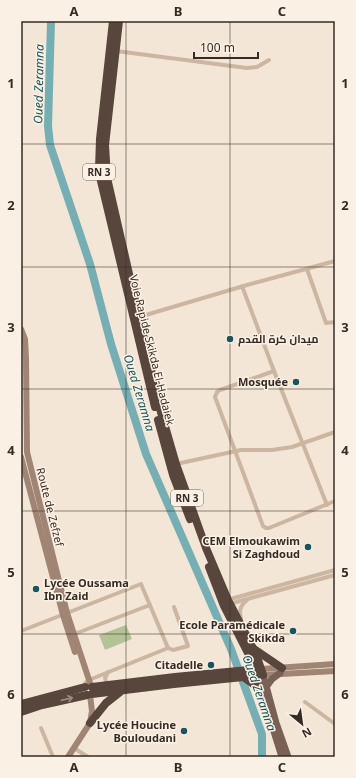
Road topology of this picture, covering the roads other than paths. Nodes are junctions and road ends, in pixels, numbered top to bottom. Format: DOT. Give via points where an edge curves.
graph roads {
  1 [pos="113,21"];
  2 [pos="119,21"];
  3 [pos="116,51"];
  4 [pos="269,60"];
  5 [pos="335,261"];
  6 [pos="307,269"];
  7 [pos="242,286"];
  8 [pos="136,318"];
  9 [pos="335,322"];
  10 [pos="21,329"];
  11 [pos="274,371"];
  12 [pos="335,432"];
  13 [pos="303,444"];
  14 [pos="24,450"];
  15 [pos="236,451"];
  16 [pos="21,457"];
  17 [pos="176,464"];
  18 [pos="335,501"];
  19 [pos="327,505"];
  20 [pos="335,570"];
  21 [pos="335,576"];
  22 [pos="248,599"];
  23 [pos="226,603"];
  24 [pos="150,605"];
  25 [pos="174,607"];
  26 [pos="65,614"];
  27 [pos="242,625"];
  28 [pos="21,630"];
  29 [pos="72,636"];
  30 [pos="168,648"];
  31 [pos="250,650"];
  32 [pos="335,664"];
  33 [pos="281,671"];
  34 [pos="335,671"];
  35 [pos="108,672"];
  36 [pos="259,673"];
  37 [pos="245,674"];
  38 [pos="230,675"];
  39 [pos="110,685"];
  40 [pos="89,688"];
  41 [pos="263,688"];
  42 [pos="124,690"];
  43 [pos="22,702"];
  44 [pos="305,702"];
  45 [pos="21,712"];
  46 [pos="90,723"];
  47 [pos="335,724"];
  48 [pos="41,728"];
  49 [pos="74,748"];
  50 [pos="53,757"];
  51 [pos="68,757"];
  52 [pos="88,757"];
  53 [pos="282,757"];
  54 [pos="288,757"];
  1 -- 8 [label="highway, Voie Rapide Skikda El-Hadaiek / RN 3" via="99,169"];
  2 -- 3 [label="highway, Voie Rapide Skikda El-Hadaiek / RN 3"];
  3 -- 4 [label="street" via="246,68 257,67"];
  3 -- 8 [label="highway, Voie Rapide Skikda El-Hadaiek / RN 3" via="105,145 106,178"];
  5 -- 6 [label="street"];
  6 -- 7 [label="street"];
  6 -- 9 [label="street" via="326,323"];
  7 -- 8 [label="street"];
  7 -- 11 [label="street"];
  8 -- 17 [label="highway, Voie Rapide Skikda El-Hadaiek / RN 3"];
  8 -- 23 [label="highway, Voie Rapide Skikda El-Hadaiek / RN 3" via="173,475"];
  10 -- 14 [label="main road, Route de Zefzef" via="26,353"];
  11 -- 13 [label="street"];
  11 -- 15 [label="street" via="220,390 216,394"];
  12 -- 13 [label="street"];
  13 -- 15 [label="street" via="279,449"];
  13 -- 19 [label="street"];
  14 -- 26 [label="main road, Route de Zefzef"];
  15 -- 17 [label="street"];
  15 -- 19 [label="street" via="263,526 266,528"];
  16 -- 26 [label="main road, Route de Zefzef"];
  17 -- 23 [label="highway, Voie Rapide Skikda El-Hadaiek / RN 3"];
  18 -- 19 [label="street"];
  20 -- 23 [label="street"];
  21 -- 22 [label="street"];
  22 -- 23 [label="street"];
  22 -- 27 [label="street" via="240,607"];
  23 -- 27 [label="highway, Voie Rapide Skikda El-Hadaiek / RN 3"];
  23 -- 31 [label="highway, Voie Rapide Skikda El-Hadaiek / RN 3"];
  24 -- 26 [label="street" via="141,584"];
  24 -- 29 [label="street"];
  24 -- 30 [label="street"];
  25 -- 30 [label="street" via="188,646 173,650"];
  26 -- 28 [label="street"];
  26 -- 29 [label="main road, Route de Zefzef"];
  27 -- 31 [label="highway, Voie Rapide Skikda El-Hadaiek / RN 3"];
  29 -- 40 [label="main road, Route de Zefzef"];
  30 -- 35 [label="street"];
  31 -- 33 [label="highway"];
  31 -- 36 [label="highway, Voie Rapide Skikda El-Hadaiek / RN 3"];
  31 -- 37 [label="highway"];
  32 -- 33 [label="main road"];
  33 -- 34 [label="main road"];
  33 -- 36 [label="main road"];
  33 -- 41 [label="main road"];
  35 -- 39 [label="street" via="105,678"];
  35 -- 40 [label="street"];
  36 -- 37 [label="highway"];
  36 -- 41 [label="main road, RN 3"];
  37 -- 38 [label="highway"];
  37 -- 41 [label="highway"];
  38 -- 39 [label="highway" via="175,677"];
  38 -- 42 [label="highway"];
  39 -- 40 [label="highway"];
  40 -- 42 [label="highway"];
  40 -- 43 [label="highway"];
  45 -- 40 [label="highway, one-way"];
  40 -- 46 [label="main road, Route de Zefzef" via="92,711"];
  41 -- 53 [label="main road, RN 3"];
  41 -- 54 [label="main road, RN 3"];
  42 -- 46 [label="highway" via="106,703"];
  44 -- 47 [label="street"];
  46 -- 49 [label="main road"];
  48 -- 50 [label="street"];
  49 -- 51 [label="main road"];
  49 -- 52 [label="street"];
}
